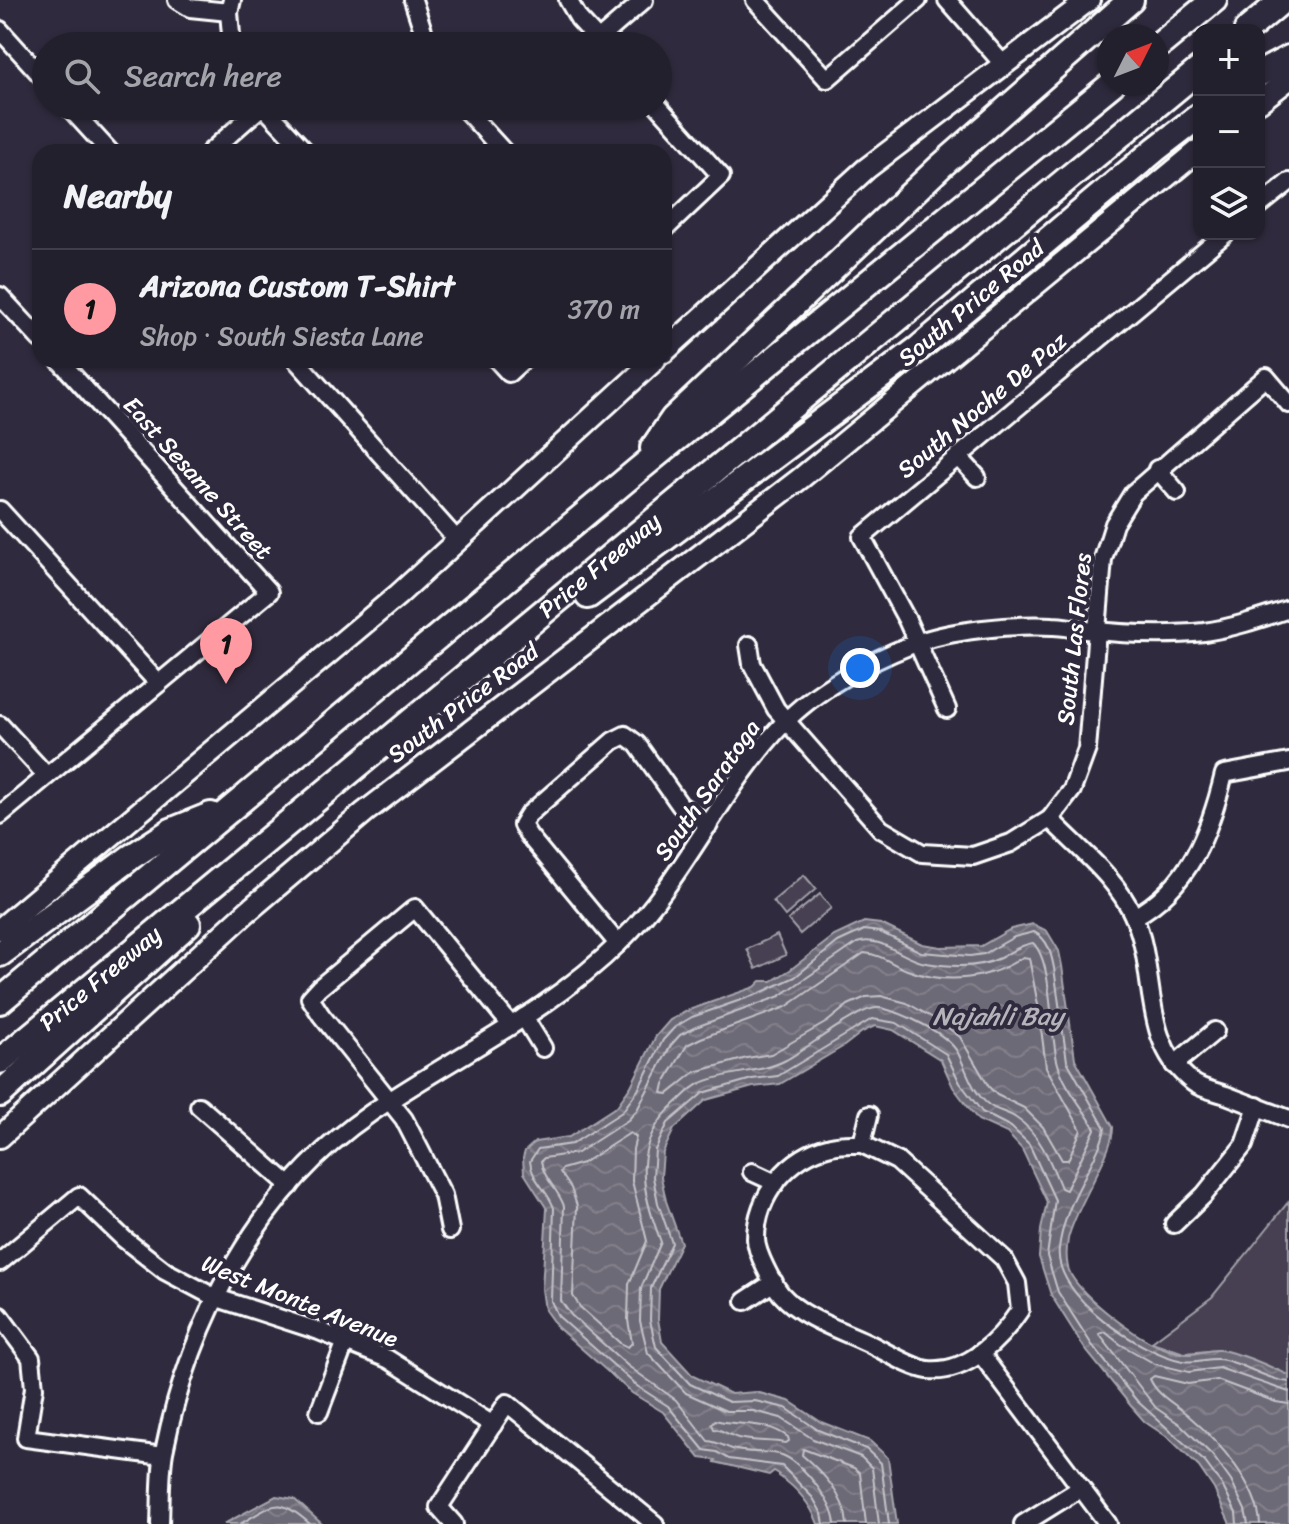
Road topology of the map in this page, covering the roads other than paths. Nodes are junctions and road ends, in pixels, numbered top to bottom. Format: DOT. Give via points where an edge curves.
graph roads {
  1 [pos="177,0"];
  2 [pos="413,0"];
  3 [pos="568,0"];
  4 [pos="644,0"];
  5 [pos="755,0"];
  6 [pos="918,0"];
  7 [pos="947,0"];
  8 [pos="1089,0"];
  9 [pos="1131,0"];
  10 [pos="1214,0"];
  11 [pos="1283,0"];
  12 [pos="230,6"];
  13 [pos="1254,24"];
  14 [pos="0,30"];
  15 [pos="231,32"];
  16 [pos="423,32"];
  17 [pos="591,32"];
  18 [pos="612,32"];
  19 [pos="1169,37"];
  20 [pos="1289,58"];
  21 [pos="1003,64"];
  22 [pos="32,65"];
  23 [pos="1265,71"];
  24 [pos="1193,75"];
  25 [pos="1289,79"];
  26 [pos="1097,96"];
  27 [pos="1265,97"];
  28 [pos="81,120"];
  29 [pos="247,120"];
  30 [pos="276,120"];
  31 [pos="475,120"];
  32 [pos="671,120"];
  33 [pos="1193,121"];
  34 [pos="103,144"];
  35 [pos="219,144"];
  36 [pos="299,144"];
  37 [pos="497,144"];
  38 [pos="1193,155"];
  39 [pos="1285,191"];
  40 [pos="1265,203"];
  41 [pos="672,222"];
  42 [pos="1218,240"];
  43 [pos="0,296"];
  44 [pos="32,330"];
  45 [pos="672,338"];
  46 [pos="66,368"];
  47 [pos="303,368"];
  48 [pos="646,368"];
  49 [pos="1289,404"];
  50 [pos="958,456"];
  51 [pos="1157,469"];
  52 [pos="638,470"];
  53 [pos="977,477"];
  54 [pos="1177,492"];
  55 [pos="0,510"];
  56 [pos="457,540"];
  57 [pos="1289,609"];
  58 [pos="1095,631"];
  59 [pos="917,642"];
  60 [pos="749,645"];
  61 [pos="485,661"];
  62 [pos="158,683"];
  63 [pos="947,709"];
  64 [pos="785,721"];
  65 [pos="0,725"];
  66 [pos="1289,762"];
  67 [pos="47,776"];
  68 [pos="232,806"];
  69 [pos="0,815"];
  70 [pos="1050,819"];
  71 [pos="709,825"];
  72 [pos="268,841"];
  73 [pos="1134,917"];
  74 [pos="0,929"];
  75 [pos="618,944"];
  76 [pos="0,954"];
  77 [pos="0,1001"];
  78 [pos="517,1020"];
  79 [pos="1215,1031"];
  80 [pos="543,1048"];
  81 [pos="0,1061"];
  82 [pos="1174,1065"];
  83 [pos="0,1094"];
  84 [pos="390,1100"];
  85 [pos="199,1106"];
  86 [pos="1257,1106"];
  87 [pos="869,1115"];
  88 [pos="1289,1119"];
  89 [pos="0,1137"];
  90 [pos="862,1144"];
  91 [pos="752,1172"];
  92 [pos="779,1178"];
  93 [pos="290,1186"];
  94 [pos="1174,1224"];
  95 [pos="450,1230"];
  96 [pos="0,1262"];
  97 [pos="774,1282"];
  98 [pos="214,1297"];
  99 [pos="745,1301"];
  100 [pos="0,1316"];
  101 [pos="346,1341"];
  102 [pos="980,1353"];
  103 [pos="319,1412"];
  104 [pos="493,1425"];
  105 [pos="163,1456"];
  106 [pos="1081,1488"];
  107 [pos="160,1524"];
  108 [pos="454,1524"];
  109 [pos="655,1524"];
  110 [pos="1023,1524"];
  111 [pos="1108,1524"];
  1 -- 12 [label="street" via="190,8"];
  2 -- 16 [label="street"];
  3 -- 17 [label="street"];
  4 -- 18 [label="street"];
  5 -- 6 [label="street" via="827,79"];
  7 -- 21 [label="street"];
  8 -- 21 [label="main road"];
  9 -- 52 [label="highway" via="941,166 673,419"];
  10 -- 19 [label="highway"];
  11 -- 13 [label="highway"];
  12 -- 15 [label="street"];
  14 -- 22 [label="street"];
  20 -- 23 [label="highway"];
  21 -- 45 [label="main road" via="832,198"];
  24 -- 61 [label="highway, Price Freeway"];
  25 -- 27 [label="main road"];
  26 -- 52 [label="highway, Price Freeway"];
  28 -- 34 [label="street"];
  29 -- 35 [label="street"];
  30 -- 36 [label="street"];
  31 -- 37 [label="street"];
  32 -- 41 [label="street" via="721,176"];
  33 -- 61 [label="highway" via="874,383 551,625"];
  38 -- 89 [label="main road, South Price Road" via="778,496 365,812"];
  39 -- 40 [label="street"];
  42 -- 50 [label="street, South Noche De Paz"];
  43 -- 44 [label="street"];
  46 -- 62 [label="street, East Sesame Street" via="269,592"];
  47 -- 56 [label="street"];
  48 -- 56 [label="main road"];
  49 -- 51 [label="street, South Las Flores" via="1266,377"];
  50 -- 53 [label="street"];
  50 -- 59 [label="street, South Noche De Paz" via="862,537"];
  51 -- 54 [label="street"];
  51 -- 58 [label="street, South Las Flores" via="1133,493 1114,524 1103,559"];
  52 -- 68 [label="highway, Price Freeway"];
  55 -- 62 [label="street"];
  56 -- 74 [label="main road" via="303,677"];
  57 -- 58 [label="street, South Saratoga" via="1205,632"];
  58 -- 59 [label="street, South Saratoga" via="987,628"];
  58 -- 70 [label="street, South Las Flores" via="1087,749 1072,790"];
  59 -- 63 [label="street"];
  59 -- 64 [label="street, South Saratoga" via="836,683"];
  60 -- 64 [label="street" via="752,664"];
  61 -- 72 [label="highway, Price Freeway"];
  62 -- 67 [label="street"];
  64 -- 70 [label="street" via="881,829 922,853 973,856 1011,843"];
  64 -- 71 [label="street, South Saratoga"];
  65 -- 67 [label="street"];
  66 -- 73 [label="street" via="1224,774 1195,859 1168,894"];
  67 -- 69 [label="street"];
  68 -- 76 [label="highway" via="171,831"];
  68 -- 77 [label="highway, Price Freeway"];
  70 -- 73 [label="street" via="1115,885"];
  71 -- 75 [label="street, South Saratoga" via="675,878"];
  71 -- 75 [label="street" via="680,805 625,735 528,815 522,825"];
  72 -- 81 [label="highway, Price Freeway"];
  72 -- 83 [label="highway" via="179,935"];
  73 -- 82 [label="street" via="1156,1026"];
  75 -- 78 [label="street, South Saratoga" via="581,978"];
  78 -- 80 [label="street"];
  78 -- 84 [label="street, South Saratoga"];
  78 -- 84 [label="street" via="415,908 310,998"];
  79 -- 82 [label="street"];
  82 -- 86 [label="street" via="1194,1084"];
  84 -- 93 [label="street, South Saratoga" via="330,1144"];
  84 -- 95 [label="street" via="443,1195"];
  85 -- 93 [label="street"];
  86 -- 88 [label="street"];
  86 -- 94 [label="street" via="1244,1145"];
  87 -- 90 [label="street"];
  90 -- 92 [label="street" via="833,1145 808,1154"];
  90 -- 102 [label="street" via="897,1161 1004,1259 1017,1283 1020,1310 1006,1332"];
  91 -- 92 [label="street"];
  92 -- 97 [label="street" via="763,1204 755,1241"];
  93 -- 98 [label="street, South Saratoga"];
  96 -- 98 [label="street, West Monte Avenue" via="79,1196 165,1271"];
  97 -- 99 [label="street"];
  97 -- 102 [label="street" via="800,1310 925,1370 952,1369"];
  98 -- 101 [label="street, West Monte Avenue"];
  98 -- 105 [label="street, South Saratoga" via="196,1337"];
  100 -- 105 [label="street" via="31,1358 34,1388 26,1438"];
  101 -- 103 [label="street"];
  101 -- 104 [label="street, West Monte Avenue" via="388,1359"];
  102 -- 106 [label="street"];
  104 -- 108 [label="street" via="439,1507"];
  104 -- 109 [label="street" via="507,1403"];
  105 -- 107 [label="street, South Saratoga"];
  106 -- 110 [label="street"];
  106 -- 111 [label="street"];
}
